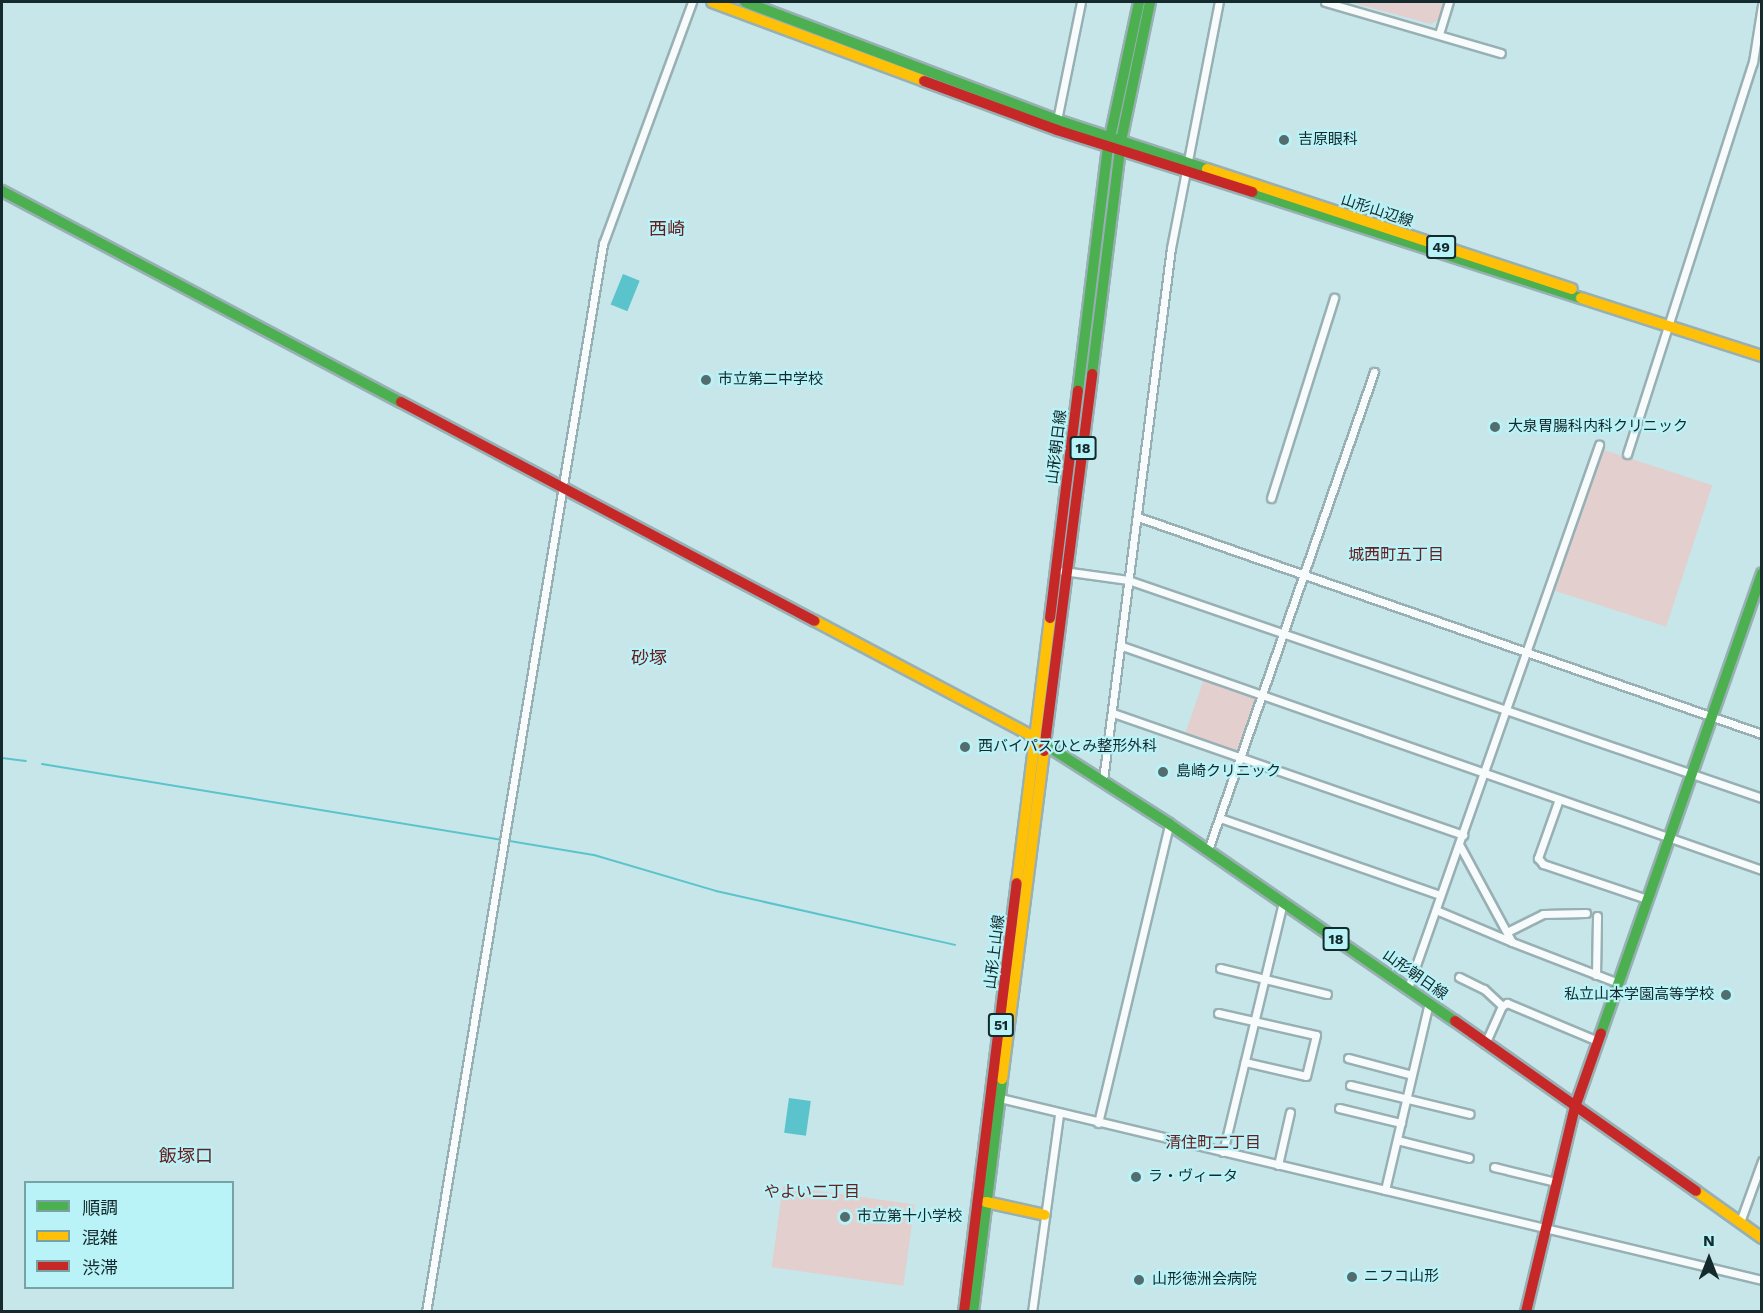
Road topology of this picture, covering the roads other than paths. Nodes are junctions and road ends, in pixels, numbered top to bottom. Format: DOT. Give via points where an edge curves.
graph roads {
  1 [pos="692,2"];
  2 [pos="712,2"];
  3 [pos="746,2"];
  4 [pos="1081,2"];
  5 [pos="1138,2"];
  6 [pos="1150,2"];
  7 [pos="1220,2"];
  8 [pos="1325,2"];
  9 [pos="1449,2"];
  10 [pos="1761,5"];
  11 [pos="1439,34"];
  12 [pos="1501,52"];
  13 [pos="1058,120"];
  14 [pos="1115,144"];
  15 [pos="1187,168"];
  16 [pos="2,191"];
  17 [pos="1334,298"];
  18 [pos="1670,324"];
  19 [pos="1761,348"];
  20 [pos="1761,356"];
  21 [pos="1374,372"];
  22 [pos="1599,446"];
  23 [pos="1627,454"];
  24 [pos="562,490"];
  25 [pos="1271,498"];
  26 [pos="1138,517"];
  27 [pos="1062,571"];
  28 [pos="1761,573"];
  29 [pos="1306,575"];
  30 [pos="1128,580"];
  31 [pos="1286,632"];
  32 [pos="1122,646"];
  33 [pos="1526,652"];
  34 [pos="1264,696"];
  35 [pos="1506,709"];
  36 [pos="1113,713"];
  37 [pos="1710,716"];
  38 [pos="1761,734"];
  39 [pos="1036,738"];
  40 [pos="1046,746"];
  41 [pos="1242,756"];
  42 [pos="1485,772"];
  43 [pos="1690,774"];
  44 [pos="1103,780"];
  45 [pos="1761,798"];
  46 [pos="1559,799"];
  47 [pos="1220,818"];
  48 [pos="1169,824"];
  49 [pos="1463,835"];
  50 [pos="1668,837"];
  51 [pos="1460,846"];
  52 [pos="1208,850"];
  53 [pos="1761,870"];
  54 [pos="1440,896"];
  55 [pos="1647,899"];
  56 [pos="1282,902"];
  57 [pos="1436,910"];
  58 [pos="1586,913"];
  59 [pos="1597,915"];
  60 [pos="1507,932"];
  61 [pos="1512,942"];
  62 [pos="1220,968"];
  63 [pos="1596,975"];
  64 [pos="1459,978"];
  65 [pos="1264,979"];
  66 [pos="1618,983"];
  67 [pos="1408,988"];
  68 [pos="1327,994"];
  69 [pos="1429,1003"];
  70 [pos="1502,1006"];
  71 [pos="1218,1012"];
  72 [pos="1255,1021"];
  73 [pos="1598,1041"];
  74 [pos="1485,1044"];
  75 [pos="1348,1058"];
  76 [pos="1245,1062"];
  77 [pos="1412,1075"];
  78 [pos="1350,1085"];
  79 [pos="1000,1098"];
  80 [pos="1407,1098"];
  81 [pos="1575,1107"];
  82 [pos="1339,1108"];
  83 [pos="1290,1112"];
  84 [pos="1059,1114"];
  85 [pos="1470,1114"];
  86 [pos="1098,1123"];
  87 [pos="1401,1123"];
  88 [pos="1397,1140"];
  89 [pos="1223,1152"];
  90 [pos="1469,1158"];
  91 [pos="1761,1161"];
  92 [pos="1278,1165"];
  93 [pos="1494,1167"];
  94 [pos="1758,1180"];
  95 [pos="1556,1182"];
  96 [pos="1385,1190"];
  97 [pos="986,1203"];
  98 [pos="1045,1215"];
  99 [pos="1740,1222"];
  100 [pos="1546,1229"];
  101 [pos="1761,1238"];
  102 [pos="1761,1280"];
  103 [pos="426,1311"];
  104 [pos="964,1311"];
  105 [pos="972,1311"];
  106 [pos="1032,1311"];
  107 [pos="1526,1311"];
  1 -- 24 [label="street" via="603,244"];
  2 -- 14 [label="main road"];
  3 -- 13 [label="main road"];
  4 -- 13 [label="street"];
  5 -- 14 [label="main road"];
  6 -- 14 [label="main road"];
  7 -- 15 [label="street"];
  8 -- 11 [label="street"];
  9 -- 11 [label="street"];
  10 -- 18 [label="street" via="1753,62"];
  11 -- 12 [label="street"];
  13 -- 14 [label="main road"];
  14 -- 15 [label="main road, 山形山辺線 / 49"];
  14 -- 27 [label="main road, 山形朝日線 / 18"];
  15 -- 18 [label="main road, 山形山辺線 / 49"];
  15 -- 26 [label="street" via="1171,248"];
  16 -- 24 [label="main road"];
  17 -- 25 [label="street"];
  18 -- 19 [label="main road, 山形山辺線 / 49"];
  18 -- 20 [label="main road, 山形山辺線 / 49"];
  18 -- 23 [label="street"];
  21 -- 29 [label="street"];
  22 -- 33 [label="street"];
  24 -- 39 [label="main road"];
  24 -- 103 [label="street"];
  26 -- 29 [label="street"];
  26 -- 30 [label="street"];
  27 -- 30 [label="street"];
  27 -- 39 [label="main road, 山形朝日線 / 18"];
  27 -- 40 [label="main road, 山形朝日線 / 18"];
  28 -- 37 [label="main road"];
  29 -- 31 [label="street"];
  29 -- 33 [label="street"];
  30 -- 31 [label="street"];
  30 -- 32 [label="street"];
  31 -- 34 [label="street"];
  31 -- 35 [label="street"];
  32 -- 34 [label="street"];
  32 -- 36 [label="street"];
  33 -- 35 [label="street"];
  33 -- 37 [label="street"];
  34 -- 41 [label="street"];
  34 -- 42 [label="street"];
  35 -- 42 [label="street"];
  35 -- 43 [label="street"];
  36 -- 41 [label="street"];
  36 -- 44 [label="street"];
  37 -- 38 [label="street"];
  37 -- 43 [label="main road"];
  39 -- 40 [label="main road, 山形朝日線 / 18"];
  39 -- 104 [label="main road, 山形上山線 / 51"];
  40 -- 44 [label="main road, 山形朝日線 / 18"];
  40 -- 79 [label="main road, 山形上山線 / 51"];
  41 -- 47 [label="street"];
  41 -- 49 [label="street"];
  42 -- 46 [label="street"];
  42 -- 49 [label="street"];
  43 -- 45 [label="street"];
  43 -- 50 [label="main road"];
  44 -- 48 [label="main road, 山形朝日線 / 18"];
  46 -- 50 [label="street"];
  46 -- 55 [label="street" via="1538,858 1543,864"];
  47 -- 52 [label="street"];
  47 -- 54 [label="street"];
  48 -- 52 [label="main road, 山形朝日線 / 18"];
  48 -- 86 [label="street"];
  49 -- 51 [label="street"];
  50 -- 53 [label="street"];
  50 -- 55 [label="main road"];
  51 -- 54 [label="street"];
  51 -- 60 [label="street"];
  52 -- 56 [label="main road, 山形朝日線 / 18"];
  54 -- 57 [label="street"];
  55 -- 66 [label="main road"];
  56 -- 65 [label="street"];
  56 -- 67 [label="main road, 山形朝日線 / 18"];
  57 -- 61 [label="street"];
  57 -- 67 [label="street"];
  58 -- 60 [label="street" via="1543,914"];
  59 -- 63 [label="street"];
  60 -- 61 [label="street"];
  61 -- 63 [label="street"];
  62 -- 65 [label="street"];
  63 -- 66 [label="street"];
  64 -- 70 [label="street" via="1484,989"];
  65 -- 68 [label="street"];
  65 -- 72 [label="street"];
  66 -- 73 [label="main road"];
  67 -- 69 [label="main road, 山形朝日線 / 18"];
  69 -- 74 [label="main road, 山形朝日線 / 18"];
  69 -- 77 [label="street"];
  70 -- 73 [label="street" via="1507,1003"];
  70 -- 74 [label="street"];
  71 -- 72 [label="street"];
  72 -- 76 [label="street"];
  72 -- 76 [label="street" via="1316,1035 1306,1076"];
  73 -- 81 [label="main road"];
  74 -- 81 [label="main road, 山形朝日線 / 18"];
  75 -- 77 [label="street"];
  76 -- 89 [label="street"];
  77 -- 80 [label="street"];
  78 -- 80 [label="street"];
  79 -- 84 [label="street"];
  79 -- 97 [label="main road, 山形上山線 / 51"];
  80 -- 85 [label="street"];
  80 -- 87 [label="street"];
  81 -- 95 [label="main road"];
  81 -- 99 [label="main road, 山形朝日線 / 18"];
  82 -- 87 [label="street"];
  83 -- 92 [label="street"];
  84 -- 86 [label="street"];
  84 -- 98 [label="street"];
  86 -- 89 [label="street"];
  87 -- 88 [label="street"];
  88 -- 90 [label="street"];
  88 -- 96 [label="street"];
  89 -- 92 [label="street"];
  91 -- 94 [label="street"];
  92 -- 96 [label="street"];
  93 -- 95 [label="street"];
  94 -- 99 [label="street"];
  95 -- 100 [label="main road"];
  96 -- 100 [label="street"];
  97 -- 98 [label="main road"];
  97 -- 105 [label="main road, 山形上山線 / 51"];
  98 -- 106 [label="street"];
  99 -- 101 [label="main road, 山形朝日線 / 18"];
  100 -- 102 [label="street"];
  100 -- 107 [label="main road"];
}
